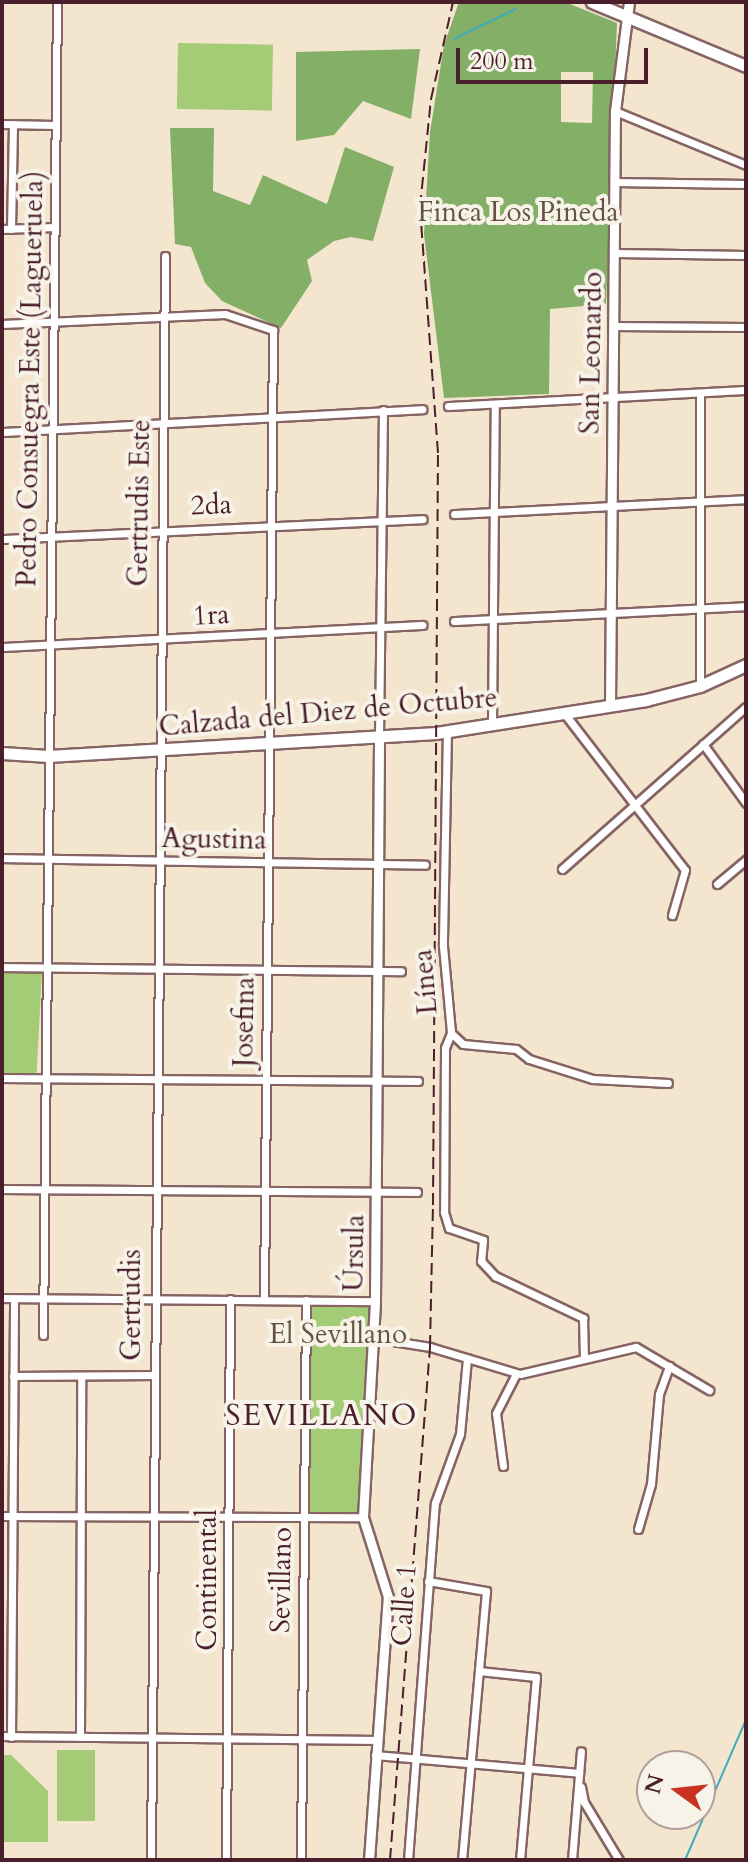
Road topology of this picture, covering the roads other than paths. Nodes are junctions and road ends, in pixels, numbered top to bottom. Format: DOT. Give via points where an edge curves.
graph roads {
  1 [pos="57,2"];
  2 [pos="592,2"];
  3 [pos="627,8"];
  4 [pos="746,66"];
  5 [pos="615,111"];
  6 [pos="2,124"];
  7 [pos="13,124"];
  8 [pos="55,125"];
  9 [pos="746,165"];
  10 [pos="614,182"];
  11 [pos="746,184"];
  12 [pos="54,227"];
  13 [pos="7,229"];
  14 [pos="615,253"];
  15 [pos="746,255"];
  16 [pos="165,256"];
  17 [pos="163,317"];
  18 [pos="53,321"];
  19 [pos="2,324"];
  20 [pos="613,326"];
  21 [pos="746,327"];
  22 [pos="746,390"];
  23 [pos="700,393"];
  24 [pos="612,397"];
  25 [pos="495,404"];
  26 [pos="448,406"];
  27 [pos="422,409"];
  28 [pos="383,410"];
  29 [pos="271,416"];
  30 [pos="162,424"];
  31 [pos="52,428"];
  32 [pos="2,432"];
  33 [pos="746,499"];
  34 [pos="699,502"];
  35 [pos="611,506"];
  36 [pos="494,512"];
  37 [pos="454,514"];
  38 [pos="383,519"];
  39 [pos="423,519"];
  40 [pos="271,525"];
  41 [pos="161,529"];
  42 [pos="51,537"];
  43 [pos="2,539"];
  44 [pos="746,606"];
  45 [pos="698,610"];
  46 [pos="610,615"];
  47 [pos="493,619"];
  48 [pos="454,621"];
  49 [pos="422,625"];
  50 [pos="381,628"];
  51 [pos="270,634"];
  52 [pos="160,640"];
  53 [pos="49,644"];
  54 [pos="2,647"];
  55 [pos="746,665"];
  56 [pos="700,686"];
  57 [pos="610,705"];
  58 [pos="746,707"];
  59 [pos="563,712"];
  60 [pos="492,724"];
  61 [pos="447,731"];
  62 [pos="379,737"];
  63 [pos="703,744"];
  64 [pos="268,746"];
  65 [pos="159,750"];
  66 [pos="2,753"];
  67 [pos="48,756"];
  68 [pos="633,802"];
  69 [pos="746,803"];
  70 [pos="2,858"];
  71 [pos="47,858"];
  72 [pos="157,860"];
  73 [pos="746,860"];
  74 [pos="267,862"];
  75 [pos="380,864"];
  76 [pos="425,865"];
  77 [pos="562,869"];
  78 [pos="717,884"];
  79 [pos="672,915"];
  80 [pos="2,967"];
  81 [pos="46,968"];
  82 [pos="156,969"];
  83 [pos="378,970"];
  84 [pos="267,971"];
  85 [pos="401,971"];
  86 [pos="451,1033"];
  87 [pos="155,1077"];
  88 [pos="2,1078"];
  89 [pos="44,1078"];
  90 [pos="265,1079"];
  91 [pos="377,1081"];
  92 [pos="418,1081"];
  93 [pos="668,1083"];
  94 [pos="2,1189"];
  95 [pos="44,1190"];
  96 [pos="154,1190"];
  97 [pos="265,1190"];
  98 [pos="377,1191"];
  99 [pos="417,1192"];
  100 [pos="2,1298"];
  101 [pos="14,1299"];
  102 [pos="44,1299"];
  103 [pos="230,1299"];
  104 [pos="153,1300"];
  105 [pos="264,1300"];
  106 [pos="306,1300"];
  107 [pos="375,1301"];
  108 [pos="43,1335"];
  109 [pos="374,1338"];
  110 [pos="467,1358"];
  111 [pos="584,1359"];
  112 [pos="669,1366"];
  113 [pos="516,1374"];
  114 [pos="153,1375"];
  115 [pos="13,1376"];
  116 [pos="81,1376"];
  117 [pos="709,1390"];
  118 [pos="503,1466"];
  119 [pos="2,1516"];
  120 [pos="12,1516"];
  121 [pos="82,1516"];
  122 [pos="154,1517"];
  123 [pos="363,1517"];
  124 [pos="230,1518"];
  125 [pos="303,1519"];
  126 [pos="638,1529"];
  127 [pos="428,1581"];
  128 [pos="479,1671"];
  129 [pos="6,1736"];
  130 [pos="80,1737"];
  131 [pos="151,1737"];
  132 [pos="228,1738"];
  133 [pos="301,1738"];
  134 [pos="376,1740"];
  135 [pos="581,1751"];
  136 [pos="375,1755"];
  137 [pos="416,1761"];
  138 [pos="470,1766"];
  139 [pos="527,1768"];
  140 [pos="579,1773"];
  141 [pos="151,1860"];
  142 [pos="226,1860"];
  143 [pos="301,1860"];
  144 [pos="369,1860"];
  145 [pos="408,1860"];
  146 [pos="462,1860"];
  147 [pos="520,1860"];
  148 [pos="572,1860"];
  149 [pos="618,1860"];
  1 -- 8 [label="street, Pedro Consuegra Este (Lagueruela)"];
  2 -- 3 [label="main road"];
  3 -- 4 [label="main road"];
  3 -- 5 [label="street, San Leonardo"];
  5 -- 9 [label="street"];
  5 -- 10 [label="street, San Leonardo"];
  6 -- 7 [label="street"];
  7 -- 8 [label="street"];
  7 -- 13 [label="street"];
  8 -- 12 [label="street, Pedro Consuegra Este (Lagueruela)"];
  10 -- 11 [label="street"];
  10 -- 14 [label="street, San Leonardo"];
  12 -- 13 [label="street"];
  12 -- 18 [label="street, Pedro Consuegra Este (Lagueruela)"];
  14 -- 15 [label="street"];
  14 -- 20 [label="street, San Leonardo"];
  16 -- 17 [label="street, Gertrudis Este"];
  17 -- 18 [label="street"];
  17 -- 29 [label="street, Josefina" via="225,314 273,330"];
  17 -- 30 [label="street, Gertrudis Este"];
  18 -- 19 [label="street"];
  18 -- 31 [label="street, Pedro Consuegra Este (Lagueruela)"];
  20 -- 21 [label="street"];
  20 -- 24 [label="street, San Leonardo"];
  22 -- 23 [label="street"];
  23 -- 24 [label="street"];
  23 -- 34 [label="street"];
  24 -- 25 [label="street"];
  24 -- 35 [label="street, San Leonardo"];
  25 -- 26 [label="street"];
  25 -- 36 [label="street"];
  27 -- 28 [label="street"];
  28 -- 29 [label="street"];
  28 -- 38 [label="street"];
  29 -- 30 [label="street"];
  29 -- 40 [label="street, Josefina"];
  30 -- 31 [label="street"];
  30 -- 41 [label="street, Gertrudis Este"];
  31 -- 32 [label="street"];
  31 -- 42 [label="street, Pedro Consuegra Este (Lagueruela)"];
  33 -- 34 [label="street"];
  34 -- 35 [label="street"];
  34 -- 45 [label="street"];
  35 -- 36 [label="street"];
  35 -- 46 [label="street, San Leonardo"];
  36 -- 37 [label="street"];
  36 -- 47 [label="street"];
  38 -- 39 [label="street, 2da"];
  38 -- 40 [label="street, 2da"];
  38 -- 50 [label="street"];
  40 -- 41 [label="street, 2da"];
  40 -- 51 [label="street, Josefina"];
  41 -- 42 [label="street, 2da"];
  41 -- 52 [label="street, Gertrudis Este"];
  42 -- 43 [label="street, 2da"];
  42 -- 53 [label="street, Pedro Consuegra Este (Lagueruela)"];
  44 -- 45 [label="street"];
  45 -- 46 [label="street"];
  45 -- 56 [label="street"];
  46 -- 47 [label="street"];
  46 -- 57 [label="street, San Leonardo"];
  47 -- 48 [label="street"];
  47 -- 60 [label="street"];
  49 -- 50 [label="street, 1ra"];
  50 -- 51 [label="street, 1ra"];
  50 -- 62 [label="street"];
  51 -- 52 [label="street, 1ra"];
  51 -- 64 [label="street, Josefina"];
  52 -- 53 [label="street, 1ra"];
  52 -- 65 [label="street, Gertrudis Este"];
  53 -- 54 [label="street, 1ra"];
  53 -- 67 [label="street, Pedro Consuegra Este (Lagueruela)"];
  55 -- 56 [label="main road, Calzada del Diez de Octubre"];
  56 -- 57 [label="main road, Calzada del Diez de Octubre"];
  57 -- 59 [label="main road, Calzada del Diez de Octubre"];
  58 -- 63 [label="street"];
  59 -- 60 [label="main road, Calzada del Diez de Octubre"];
  59 -- 68 [label="street"];
  60 -- 61 [label="main road, Calzada del Diez de Octubre"];
  61 -- 62 [label="main road, Calzada del Diez de Octubre"];
  61 -- 86 [label="street, Línea" via="443,946"];
  62 -- 64 [label="main road, Calzada del Diez de Octubre"];
  62 -- 75 [label="street, Úrsula"];
  63 -- 68 [label="street"];
  63 -- 69 [label="street"];
  64 -- 65 [label="main road, Calzada del Diez de Octubre"];
  64 -- 74 [label="street, Josefina"];
  65 -- 67 [label="main road, Calzada del Diez de Octubre"];
  65 -- 72 [label="street, Gertrudis"];
  66 -- 67 [label="main road, Calzada del Diez de Octubre"];
  67 -- 71 [label="street, Pedro Consuegra Este (Lagueruela)"];
  68 -- 77 [label="street"];
  68 -- 79 [label="street" via="685,870"];
  70 -- 71 [label="street, Agustina"];
  71 -- 72 [label="street, Agustina"];
  71 -- 81 [label="street, Pedro Consuegra Este (Lagueruela)"];
  72 -- 74 [label="street, Agustina"];
  72 -- 82 [label="street, Gertrudis"];
  73 -- 78 [label="street"];
  74 -- 75 [label="street, Agustina"];
  74 -- 84 [label="street, Josefina"];
  75 -- 76 [label="street, Agustina"];
  75 -- 83 [label="street, Úrsula"];
  80 -- 81 [label="street"];
  81 -- 82 [label="street"];
  81 -- 89 [label="street, Pedro Consuegra Este (Lagueruela)"];
  82 -- 84 [label="street"];
  82 -- 87 [label="street, Gertrudis"];
  83 -- 84 [label="street"];
  83 -- 85 [label="street"];
  83 -- 91 [label="street, Úrsula"];
  84 -- 90 [label="street, Josefina"];
  86 -- 93 [label="street" via="463,1044 484,1050 508,1047 593,1079"];
  86 -- 111 [label="street, Línea" via="445,1048 444,1212 449,1228 483,1240 481,1261 495,1276 583,1318"];
  87 -- 89 [label="street"];
  87 -- 90 [label="street"];
  87 -- 96 [label="street, Gertrudis"];
  88 -- 89 [label="street"];
  89 -- 95 [label="street, Pedro Consuegra Este (Lagueruela)"];
  90 -- 91 [label="street"];
  90 -- 97 [label="street, Josefina"];
  91 -- 92 [label="street"];
  91 -- 98 [label="street, Úrsula"];
  94 -- 95 [label="street"];
  95 -- 96 [label="street"];
  95 -- 102 [label="street, Pedro Consuegra Este (Lagueruela)"];
  96 -- 97 [label="street"];
  96 -- 104 [label="street, Gertrudis"];
  97 -- 98 [label="street"];
  97 -- 105 [label="street, Josefina"];
  98 -- 99 [label="street"];
  98 -- 107 [label="street, Úrsula"];
  100 -- 101 [label="street"];
  101 -- 102 [label="street"];
  101 -- 115 [label="street"];
  102 -- 104 [label="street"];
  102 -- 108 [label="street, Pedro Consuegra Este (Lagueruela)"];
  103 -- 104 [label="street"];
  103 -- 105 [label="street"];
  103 -- 124 [label="street, Continental"];
  104 -- 114 [label="street, Gertrudis"];
  105 -- 106 [label="street"];
  106 -- 107 [label="street"];
  106 -- 125 [label="street, Sevillano"];
  107 -- 109 [label="street, Úrsula"];
  109 -- 110 [label="street"];
  109 -- 123 [label="street, Úrsula"];
  110 -- 113 [label="street"];
  110 -- 127 [label="street, Calle 1" via="460,1434 435,1503"];
  111 -- 112 [label="street" via="636,1347"];
  111 -- 113 [label="street"];
  112 -- 117 [label="street"];
  112 -- 126 [label="street" via="659,1394 651,1484"];
  113 -- 118 [label="street" via="496,1413"];
  114 -- 116 [label="street"];
  114 -- 122 [label="street, Gertrudis"];
  115 -- 116 [label="street"];
  115 -- 120 [label="street"];
  116 -- 121 [label="street"];
  119 -- 120 [label="street"];
  120 -- 121 [label="street"];
  120 -- 129 [label="street"];
  121 -- 122 [label="street"];
  121 -- 130 [label="street"];
  122 -- 124 [label="street"];
  122 -- 131 [label="street, Gertrudis"];
  123 -- 125 [label="street"];
  123 -- 134 [label="street, Úrsula" via="388,1597"];
  124 -- 125 [label="street"];
  124 -- 132 [label="street, Continental"];
  125 -- 133 [label="street, Sevillano"];
  127 -- 128 [label="street" via="485,1590"];
  127 -- 137 [label="street, Calle 1"];
  128 -- 138 [label="street"];
  128 -- 139 [label="street" via="536,1677"];
  129 -- 130 [label="street"];
  130 -- 131 [label="street"];
  131 -- 132 [label="street"];
  131 -- 141 [label="street, Gertrudis"];
  132 -- 133 [label="street"];
  132 -- 142 [label="street, Continental"];
  133 -- 134 [label="street"];
  133 -- 143 [label="street, Sevillano"];
  134 -- 136 [label="street, Úrsula"];
  135 -- 140 [label="street"];
  136 -- 137 [label="street"];
  136 -- 144 [label="street, Úrsula"];
  137 -- 138 [label="street"];
  137 -- 145 [label="street, Calle 1"];
  138 -- 139 [label="street"];
  138 -- 146 [label="street"];
  139 -- 140 [label="street"];
  139 -- 147 [label="street"];
  140 -- 148 [label="street"];
  140 -- 149 [label="street" via="584,1802"];
}
